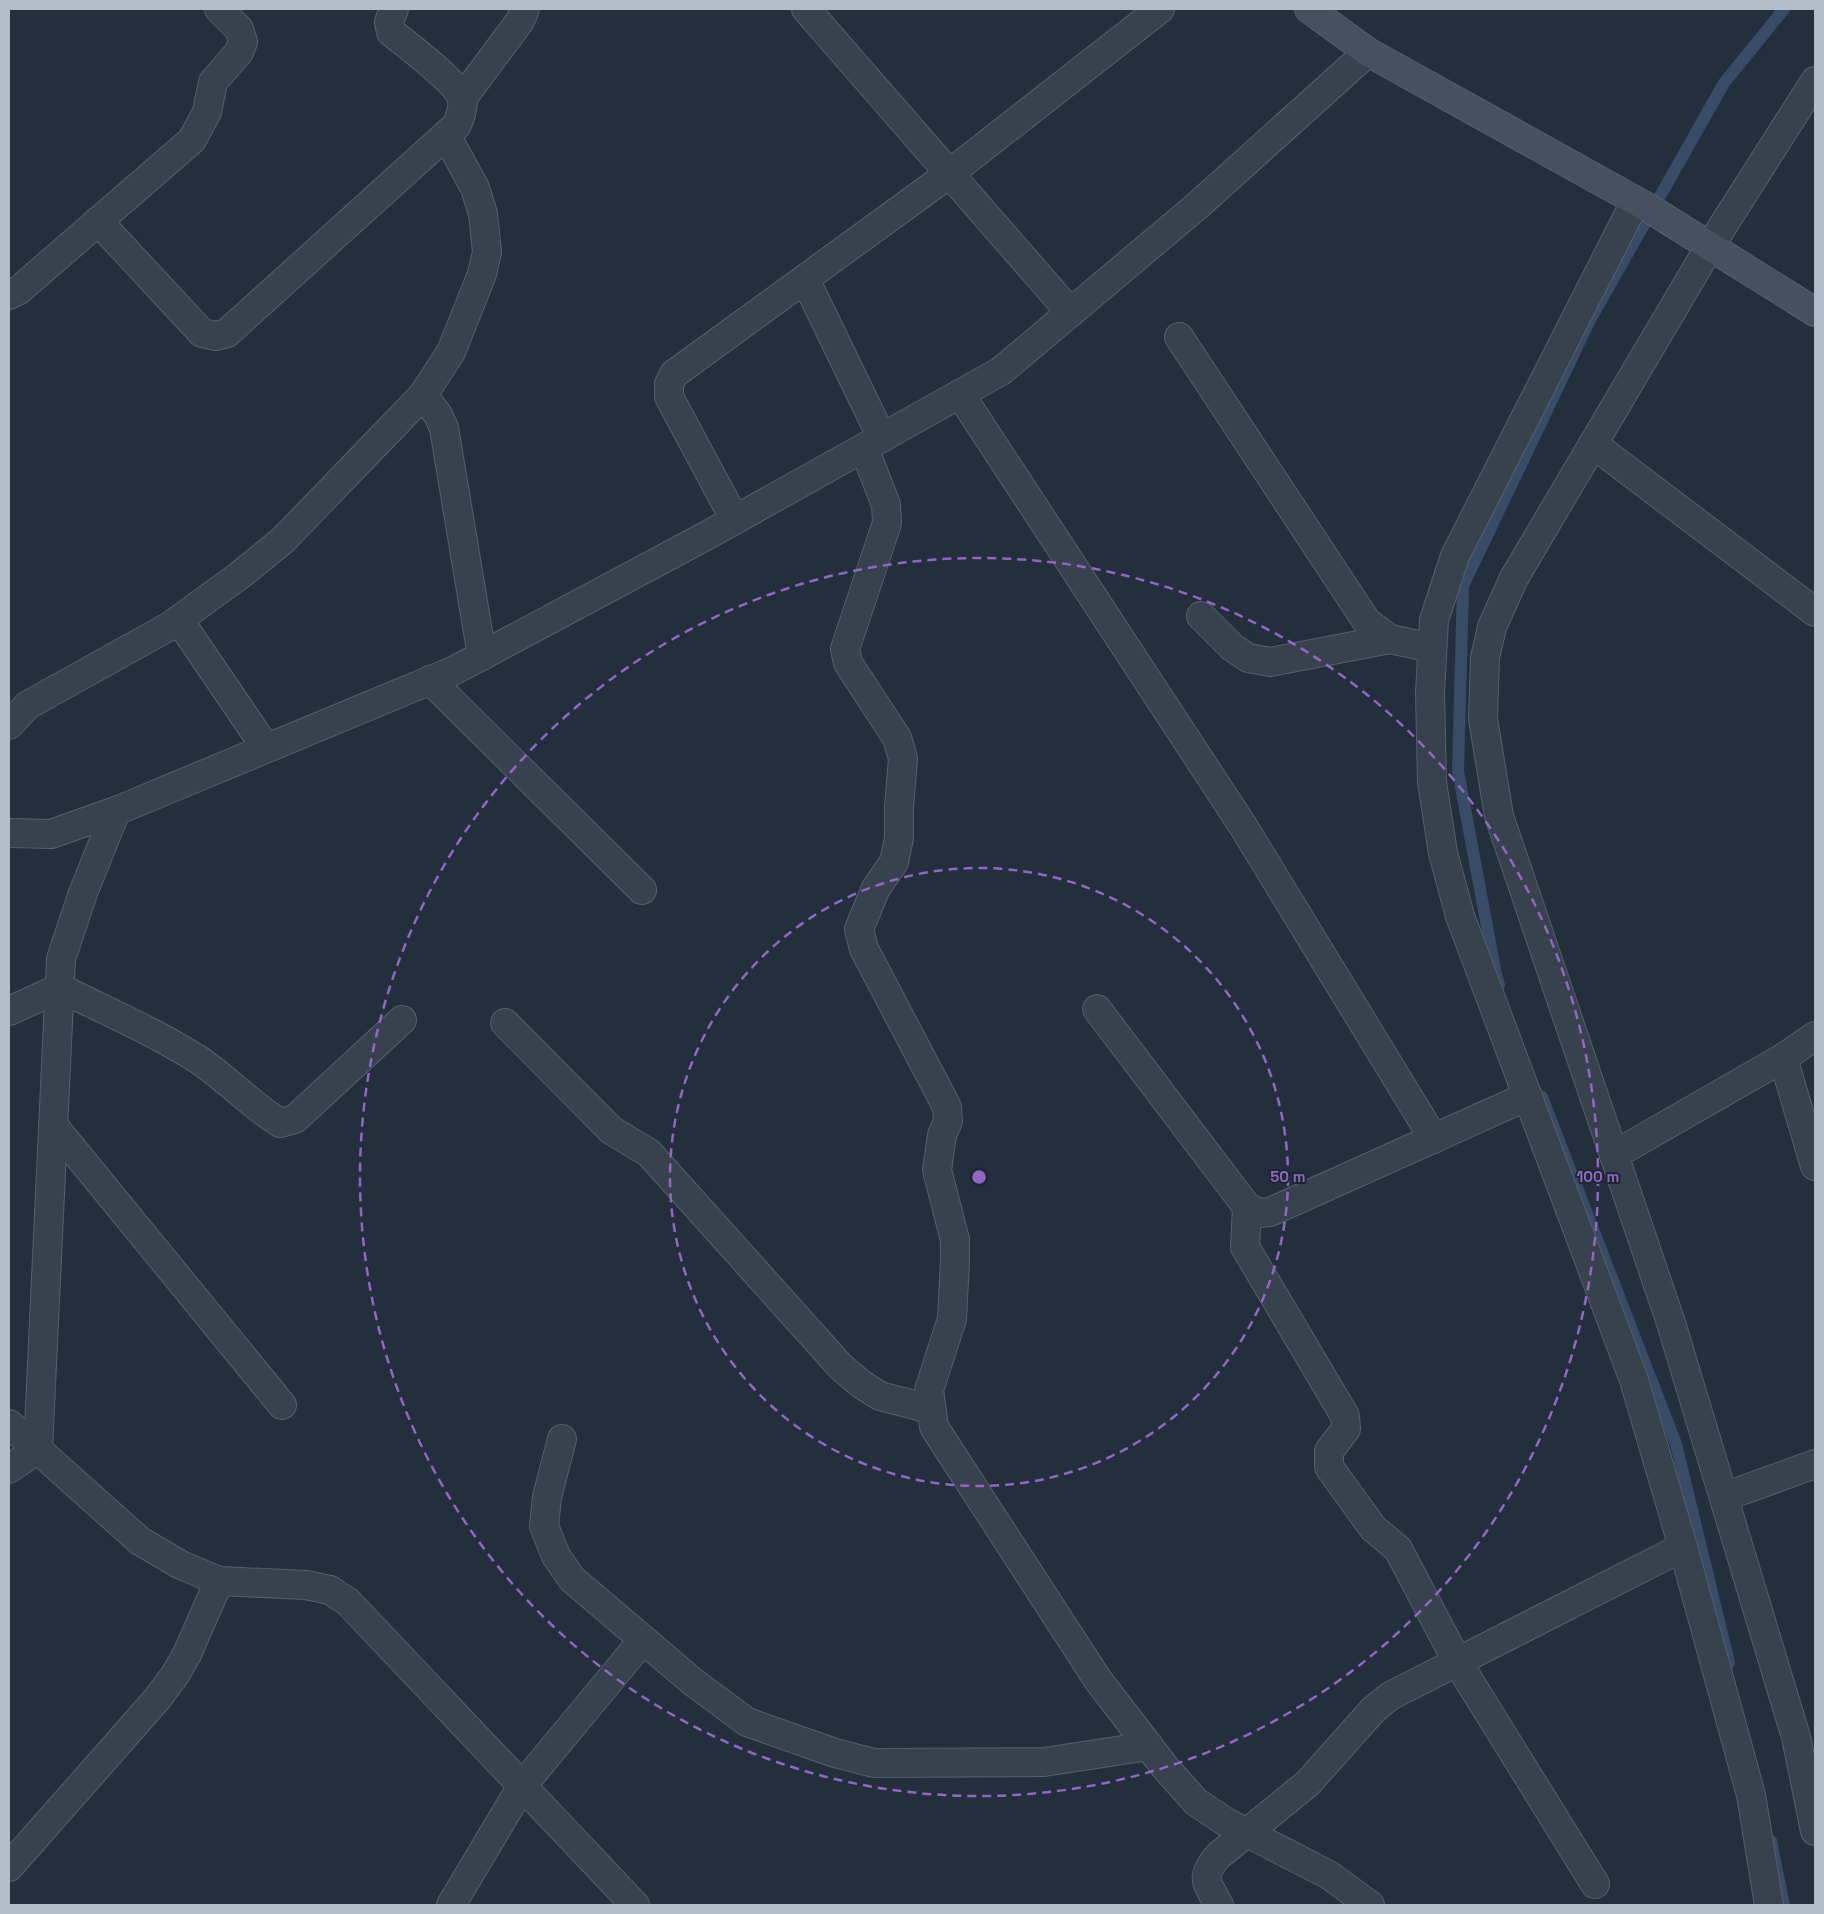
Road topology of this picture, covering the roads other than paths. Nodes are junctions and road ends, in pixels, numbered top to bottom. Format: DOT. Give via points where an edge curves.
graph roads {
  1 [pos="220,9"];
  2 [pos="394,9"];
  3 [pos="525,9"];
  4 [pos="806,9"];
  5 [pos="1160,9"];
  6 [pos="1309,9"];
  7 [pos="1368,52"];
  8 [pos="1815,82"];
  9 [pos="462,99"];
  10 [pos="446,135"];
  11 [pos="949,174"];
  12 [pos="1641,205"];
  13 [pos="98,221"];
  14 [pos="1703,241"];
  15 [pos="805,279"];
  16 [pos="9,295"];
  17 [pos="1070,312"];
  18 [pos="1815,312"];
  19 [pos="1178,337"];
  20 [pos="960,394"];
  21 [pos="423,395"];
  22 [pos="873,443"];
  23 [pos="1593,444"];
  24 [pos="735,520"];
  25 [pos="1815,612"];
  26 [pos="1201,616"];
  27 [pos="179,620"];
  28 [pos="1390,639"];
  29 [pos="1432,648"];
  30 [pos="482,656"];
  31 [pos="430,680"];
  32 [pos="9,725"];
  33 [pos="266,748"];
  34 [pos="116,810"];
  35 [pos="9,833"];
  36 [pos="642,890"];
  37 [pos="60,988"];
  38 [pos="1097,1009"];
  39 [pos="9,1011"];
  40 [pos="402,1020"];
  41 [pos="505,1023"];
  42 [pos="1815,1036"];
  43 [pos="1783,1058"];
  44 [pos="1528,1096"];
  45 [pos="53,1125"];
  46 [pos="1434,1139"];
  47 [pos="1614,1154"];
  48 [pos="1815,1166"];
  49 [pos="1247,1206"];
  50 [pos="282,1405"];
  51 [pos="930,1409"];
  52 [pos="9,1424"];
  53 [pos="562,1439"];
  54 [pos="38,1449"];
  55 [pos="1815,1464"];
  56 [pos="9,1469"];
  57 [pos="1724,1497"];
  58 [pos="1683,1546"];
  59 [pos="219,1581"];
  60 [pos="643,1640"];
  61 [pos="1458,1663"];
  62 [pos="1149,1746"];
  63 [pos="522,1786"];
  64 [pos="1815,1831"];
  65 [pos="1247,1833"];
  66 [pos="9,1867"];
  67 [pos="1595,1884"];
  68 [pos="451,1905"];
  69 [pos="635,1905"];
  70 [pos="1219,1905"];
  71 [pos="1370,1905"];
  72 [pos="1769,1905"];
  1 -- 13 [label="street" via="239,29 243,42 239,52 213,82 202,125 192,140"];
  2 -- 9 [label="street" via="389,22 391,32 452,84"];
  3 -- 9 [label="street" via="520,21"];
  4 -- 11 [label="street"];
  5 -- 11 [label="street"];
  6 -- 7 [label="street"];
  7 -- 12 [label="street"];
  7 -- 17 [label="street" via="1197,206"];
  8 -- 14 [label="street"];
  9 -- 10 [label="street" via="462,113 457,125"];
  10 -- 13 [label="street" via="227,333 216,336 202,333"];
  10 -- 21 [label="street" via="478,197 487,252 482,274 451,352"];
  11 -- 15 [label="street"];
  11 -- 17 [label="street"];
  12 -- 14 [label="street"];
  12 -- 29 [label="street" via="1455,556 1434,620"];
  13 -- 16 [label="street" via="19,290"];
  14 -- 18 [label="street"];
  14 -- 23 [label="street"];
  15 -- 22 [label="street"];
  15 -- 24 [label="street" via="674,374 669,384 669,397"];
  17 -- 20 [label="street" via="1001,371"];
  19 -- 28 [label="street" via="1367,622"];
  20 -- 22 [label="street"];
  20 -- 46 [label="street" via="1243,826"];
  21 -- 27 [label="street" via="283,540"];
  21 -- 30 [label="street" via="444,428"];
  22 -- 24 [label="street"];
  22 -- 51 [label="street" via="887,523 845,649 848,663 897,738 903,758 899,838 894,862 876,888 859,929 864,949 947,1107 948,1121 942,1135 937,1170 955,1240 952,1319 929,1390"];
  23 -- 25 [label="street"];
  23 -- 47 [label="street" via="1514,578 1492,627 1485,658 1483,719 1499,816"];
  24 -- 30 [label="street"];
  26 -- 28 [label="street" via="1248,658 1270,662"];
  27 -- 32 [label="street" via="28,705"];
  27 -- 33 [label="street"];
  28 -- 29 [label="street"];
  29 -- 44 [label="street" via="1432,782 1443,853 1460,916"];
  30 -- 31 [label="street"];
  31 -- 33 [label="street"];
  31 -- 36 [label="street"];
  33 -- 34 [label="street"];
  34 -- 35 [label="street" via="51,834"];
  34 -- 37 [label="street" via="61,959"];
  37 -- 39 [label="street"];
  37 -- 40 [label="street" via="178,1047 280,1123 295,1118"];
  37 -- 45 [label="street"];
  38 -- 49 [label="street"];
  41 -- 51 [label="street" via="611,1130 649,1153 841,1367 880,1396"];
  42 -- 43 [label="street"];
  43 -- 47 [label="street"];
  43 -- 48 [label="street"];
  44 -- 46 [label="street"];
  44 -- 58 [label="street" via="1634,1380"];
  45 -- 50 [label="street"];
  45 -- 54 [label="street"];
  46 -- 49 [label="street" via="1270,1212 1260,1213"];
  47 -- 57 [label="street" via="1671,1323"];
  49 -- 61 [label="street" via="1245,1247 1345,1416 1346,1429 1329,1451 1329,1467 1373,1528 1398,1549"];
  51 -- 62 [label="street" via="934,1427 1098,1680"];
  52 -- 54 [label="street"];
  53 -- 60 [label="street" via="547,1497 544,1526 556,1556 572,1579"];
  54 -- 56 [label="street"];
  54 -- 59 [label="street" via="140,1541 181,1565"];
  55 -- 57 [label="street"];
  57 -- 64 [label="street" via="1796,1737"];
  58 -- 61 [label="street"];
  58 -- 72 [label="street" via="1750,1795"];
  59 -- 63 [label="street" via="306,1585 330,1590 348,1602"];
  59 -- 66 [label="street" via="175,1675"];
  60 -- 62 [label="street" via="748,1722 834,1753 874,1763 1044,1762"];
  60 -- 63 [label="street"];
  61 -- 65 [label="street" via="1390,1696 1373,1710 1308,1783"];
  61 -- 67 [label="street"];
  62 -- 65 [label="street" via="1196,1802"];
  63 -- 68 [label="street"];
  63 -- 69 [label="street"];
  65 -- 70 [label="street" via="1206,1870 1206,1881"];
  65 -- 71 [label="street" via="1329,1874"];
}
